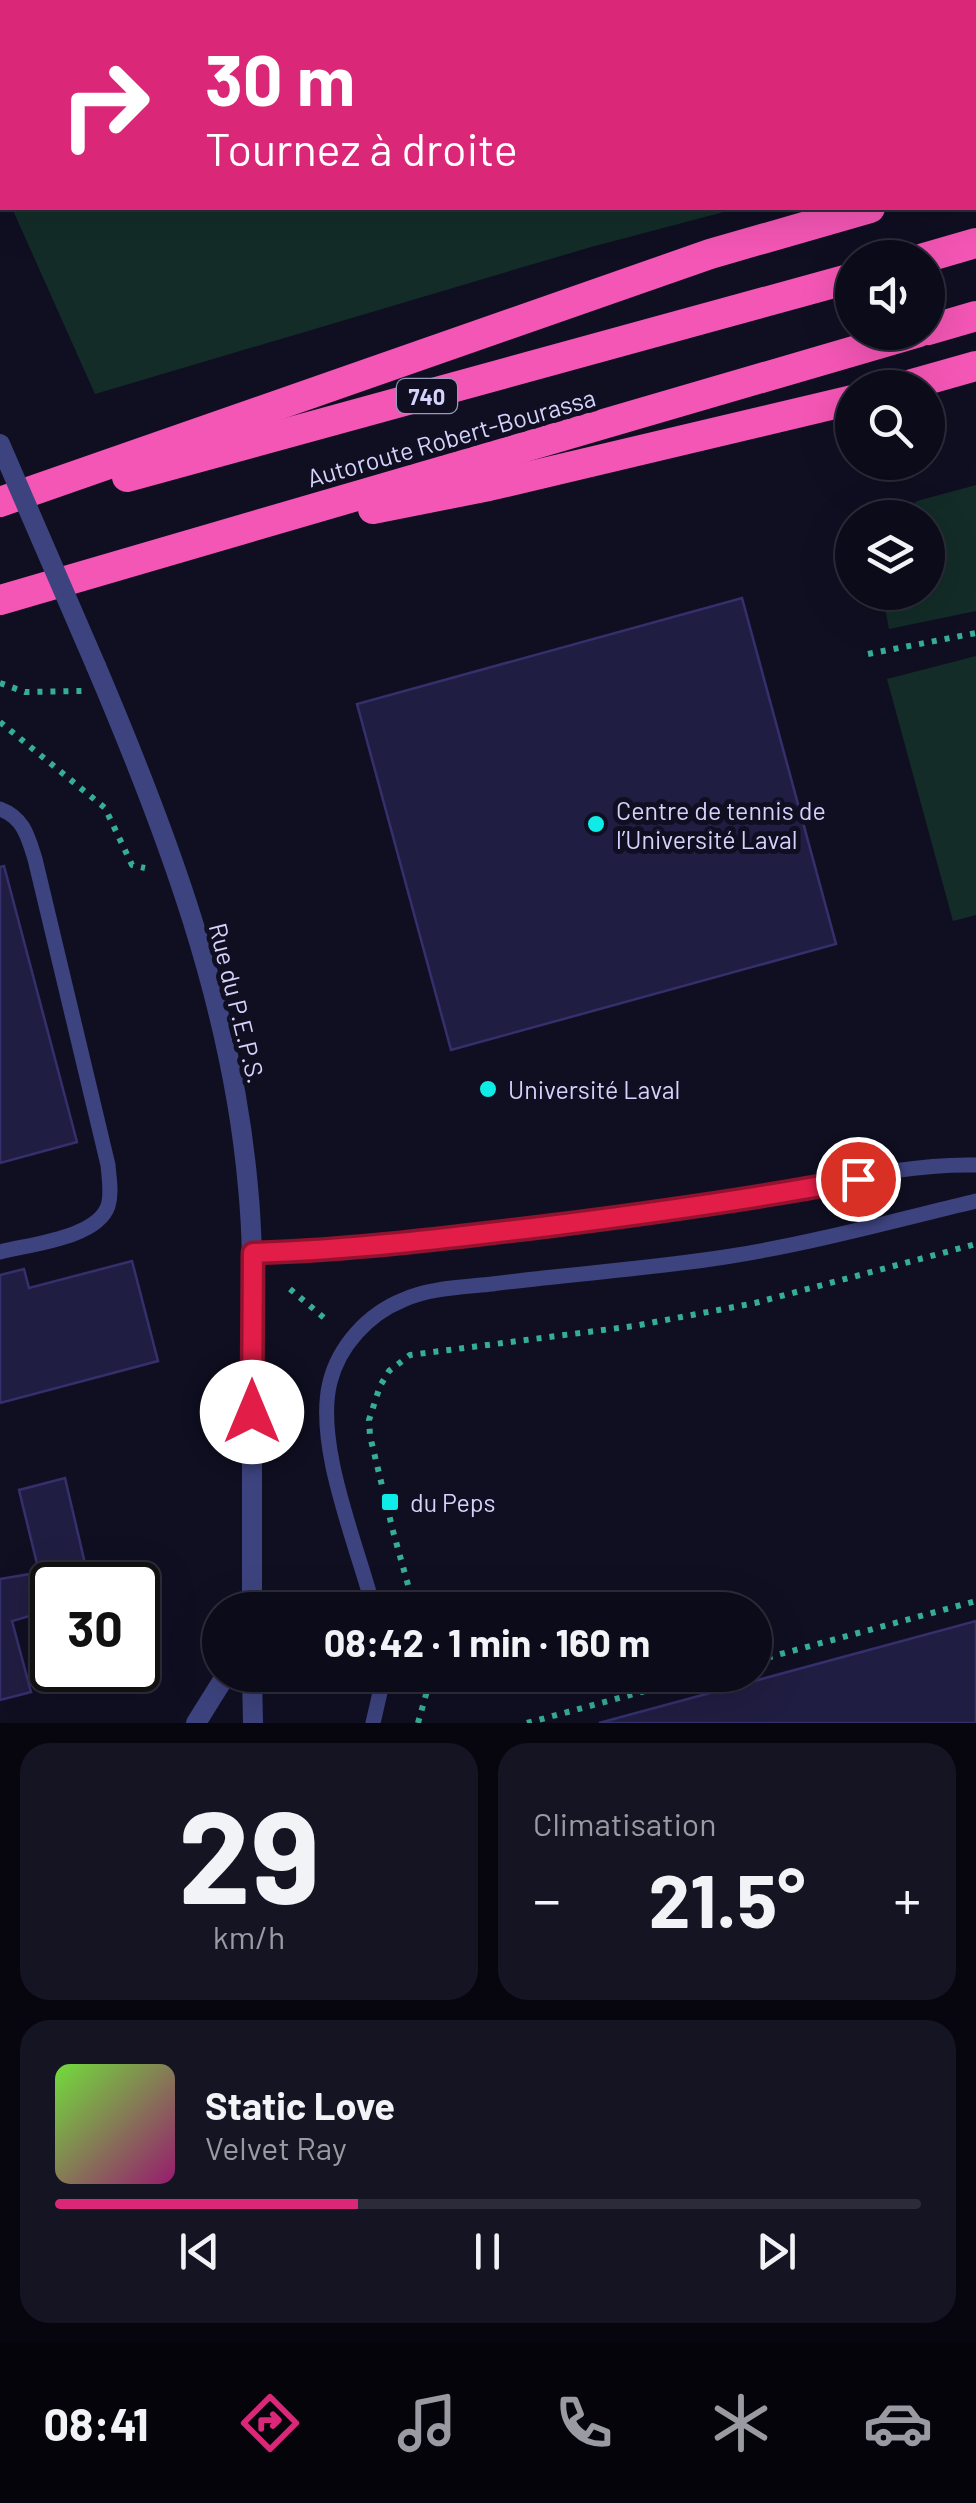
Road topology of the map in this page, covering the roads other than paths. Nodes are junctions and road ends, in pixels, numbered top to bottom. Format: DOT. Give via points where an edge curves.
graph roads {
  1 [pos="863,210"];
  2 [pos="976,243"];
  3 [pos="945,252"];
  4 [pos="835,283"];
  5 [pos="976,316"];
  6 [pos="945,325"];
  7 [pos="857,350"];
  8 [pos="976,366"];
  9 [pos="945,375"];
  10 [pos="835,404"];
  11 [pos="0,444"];
  12 [pos="0,502"];
  13 [pos="0,512"];
  14 [pos="170,550"];
  15 [pos="0,600"];
  16 [pos="0,809"];
  17 [pos="976,1165"];
  18 [pos="976,1201"];
  19 [pos="0,1252"];
  20 [pos="253,1253"];
  21 [pos="252,1592"];
  22 [pos="369,1592"];
  23 [pos="215,1692"];
  24 [pos="252,1692"];
  25 [pos="380,1692"];
  26 [pos="196,1723"];
  27 [pos="253,1723"];
  28 [pos="373,1723"];
  1 -- 12 [label="highway" via="710,254"];
  2 -- 3 [label="highway"];
  4 -- 13 [label="highway, Autoroute Robert-Bourassa / 740"];
  5 -- 6 [label="highway"];
  7 -- 14 [label="highway, Autoroute Robert-Bourassa"];
  8 -- 9 [label="highway"];
  10 -- 14 [label="highway" via="489,486"];
  11 -- 20 [label="street, Rue du P.E.P.S., bridge" via="160,820 210,980 240,1122"];
  14 -- 15 [label="highway, Autoroute Robert-Bourassa"];
  16 -- 19 [label="lane" via="24,828 35,860 110,1192 91,1228"];
  17 -- 20 [label="lane" via="934,1164 731,1202 483,1234"];
  18 -- 22 [label="lane" via="725,1257 476,1286 388,1307 350,1340 326,1403 340,1492"];
  20 -- 21 [label="street, Rue du P.E.P.S."];
  23 -- 26 [label="street"];
  24 -- 27 [label="street"];
  25 -- 28 [label="lane"];
}
